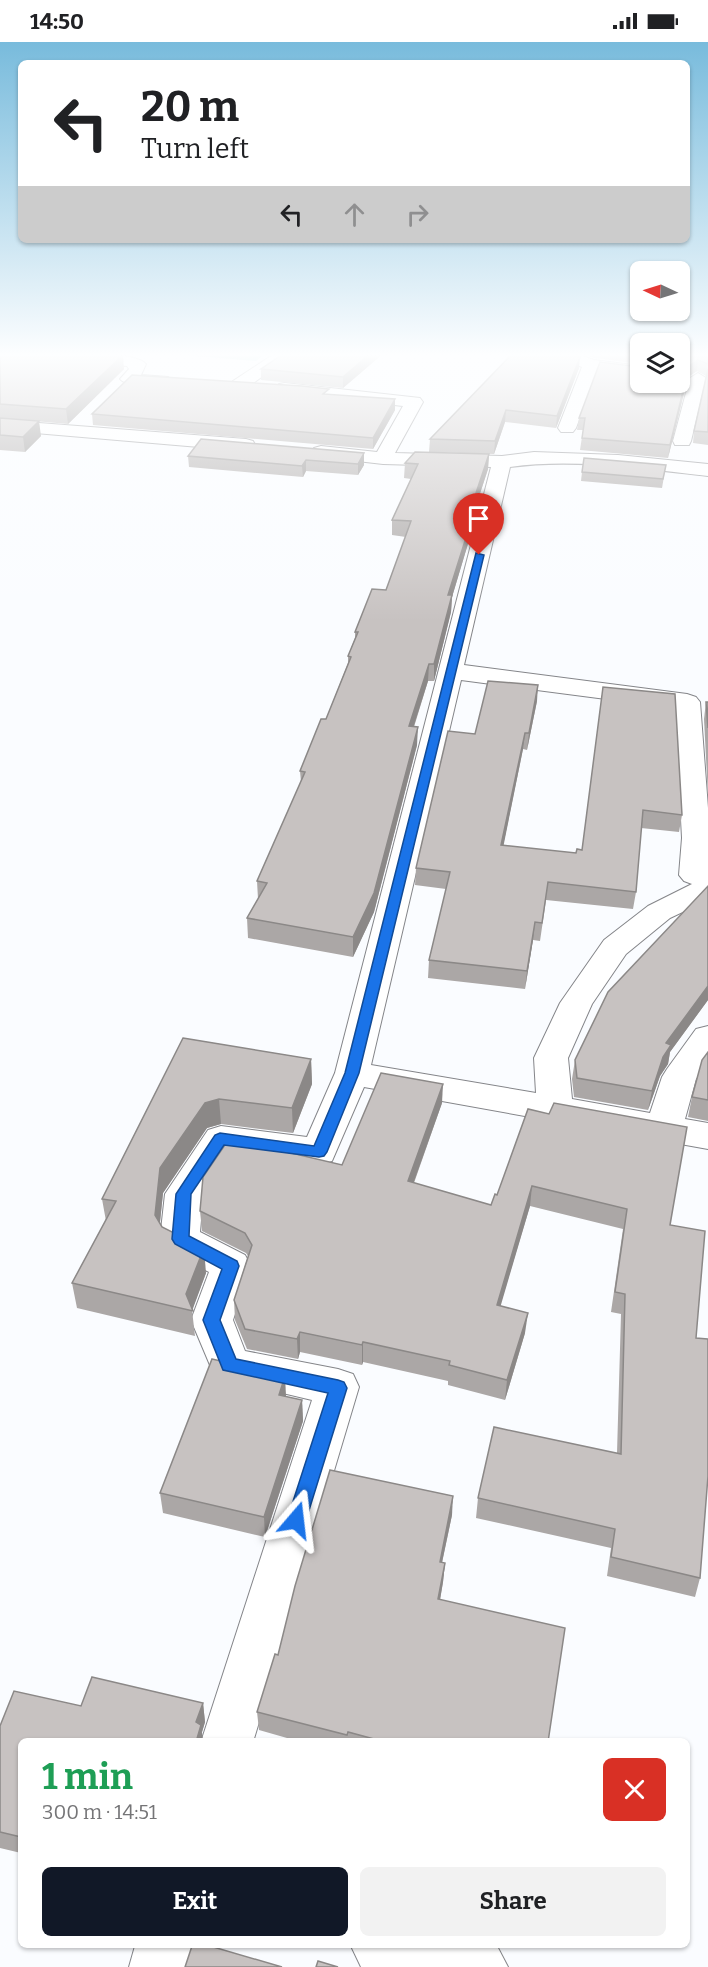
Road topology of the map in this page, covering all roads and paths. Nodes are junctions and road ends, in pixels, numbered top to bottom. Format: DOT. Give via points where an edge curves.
graph roads {
  1 [pos="205,442"];
  2 [pos="392,442"];
  3 [pos="267,447"];
  4 [pos="302,450"];
  5 [pos="383,458"];
  6 [pos="502,462"];
  7 [pos="708,470"];
  8 [pos="451,671"];
  9 [pos="708,880"];
  10 [pos="708,888"];
  11 [pos="708,1037"];
  12 [pos="352,1073"];
  13 [pos="555,1109"];
  14 [pos="664,1128"];
  15 [pos="708,1136"];
  16 [pos="228,1738"];
  17 [pos="163,1948"];
  18 [pos="389,1948"];
  19 [pos="158,1967"];
  20 [pos="479,1967"];
  1 -- 3 [label="street"];
  2 -- 5 [label="street"];
  4 -- 5 [label="street"];
  5 -- 6 [label="street"];
  6 -- 7 [label="street" via="534,458 608,460"];
  6 -- 8 [label="street"];
  8 -- 9 [label="street" via="687,702 696,838 694,876"];
  8 -- 12 [label="street"];
  10 -- 13 [label="street" via="659,912 615,947 576,1004 551,1058"];
  11 -- 14 [label="street" via="679,1077"];
  12 -- 13 [label="street"];
  12 -- 16 [label="street" via="319,1152 220,1139 184,1194 180,1239 231,1266 212,1320 230,1365 338,1388"];
  13 -- 14 [label="street"];
  14 -- 15 [label="street"];
  17 -- 19 [label="street"];
  18 -- 20 [label="street"];
}
